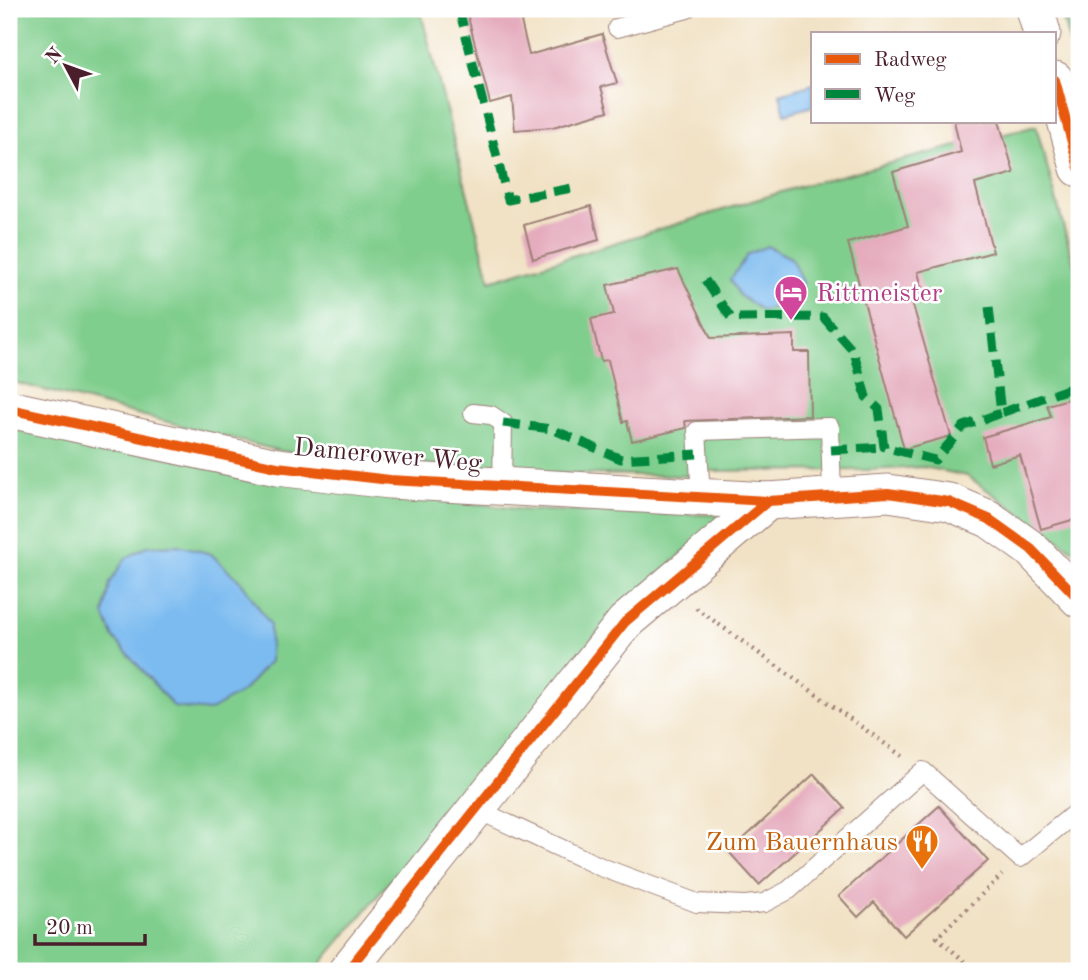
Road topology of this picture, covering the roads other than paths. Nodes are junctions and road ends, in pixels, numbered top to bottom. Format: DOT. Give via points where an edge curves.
graph roads {
  1 [pos="687,9"];
  2 [pos="1035,9"];
  3 [pos="617,28"];
  4 [pos="1042,32"];
  5 [pos="1056,84"];
  6 [pos="1079,168"];
  7 [pos="9,409"];
  8 [pos="473,413"];
  9 [pos="502,487"];
  10 [pos="832,497"];
  11 [pos="701,498"];
  12 [pos="768,501"];
  13 [pos="1079,599"];
  14 [pos="477,809"];
  15 [pos="1079,810"];
  16 [pos="359,967"];
  1 -- 3 [label="lane"];
  2 -- 4 [label="street"];
  5 -- 6 [label="street"];
  7 -- 9 [label="street, Damerower Weg" via="277,467"];
  8 -- 9 [label="lane" via="491,415 503,423"];
  9 -- 11 [label="street, Damerower Weg"];
  10 -- 11 [label="lane" via="830,427 697,431"];
  10 -- 12 [label="street, Damerower Weg"];
  10 -- 13 [label="street, Damerower Weg" via="888,493 949,502 989,519 1031,549"];
  11 -- 12 [label="street, Damerower Weg"];
  12 -- 14 [label="street" via="625,622"];
  14 -- 15 [label="lane" via="601,867 697,903 745,905 764,903 789,890 923,771 1020,858"];
  14 -- 16 [label="street"];
}
